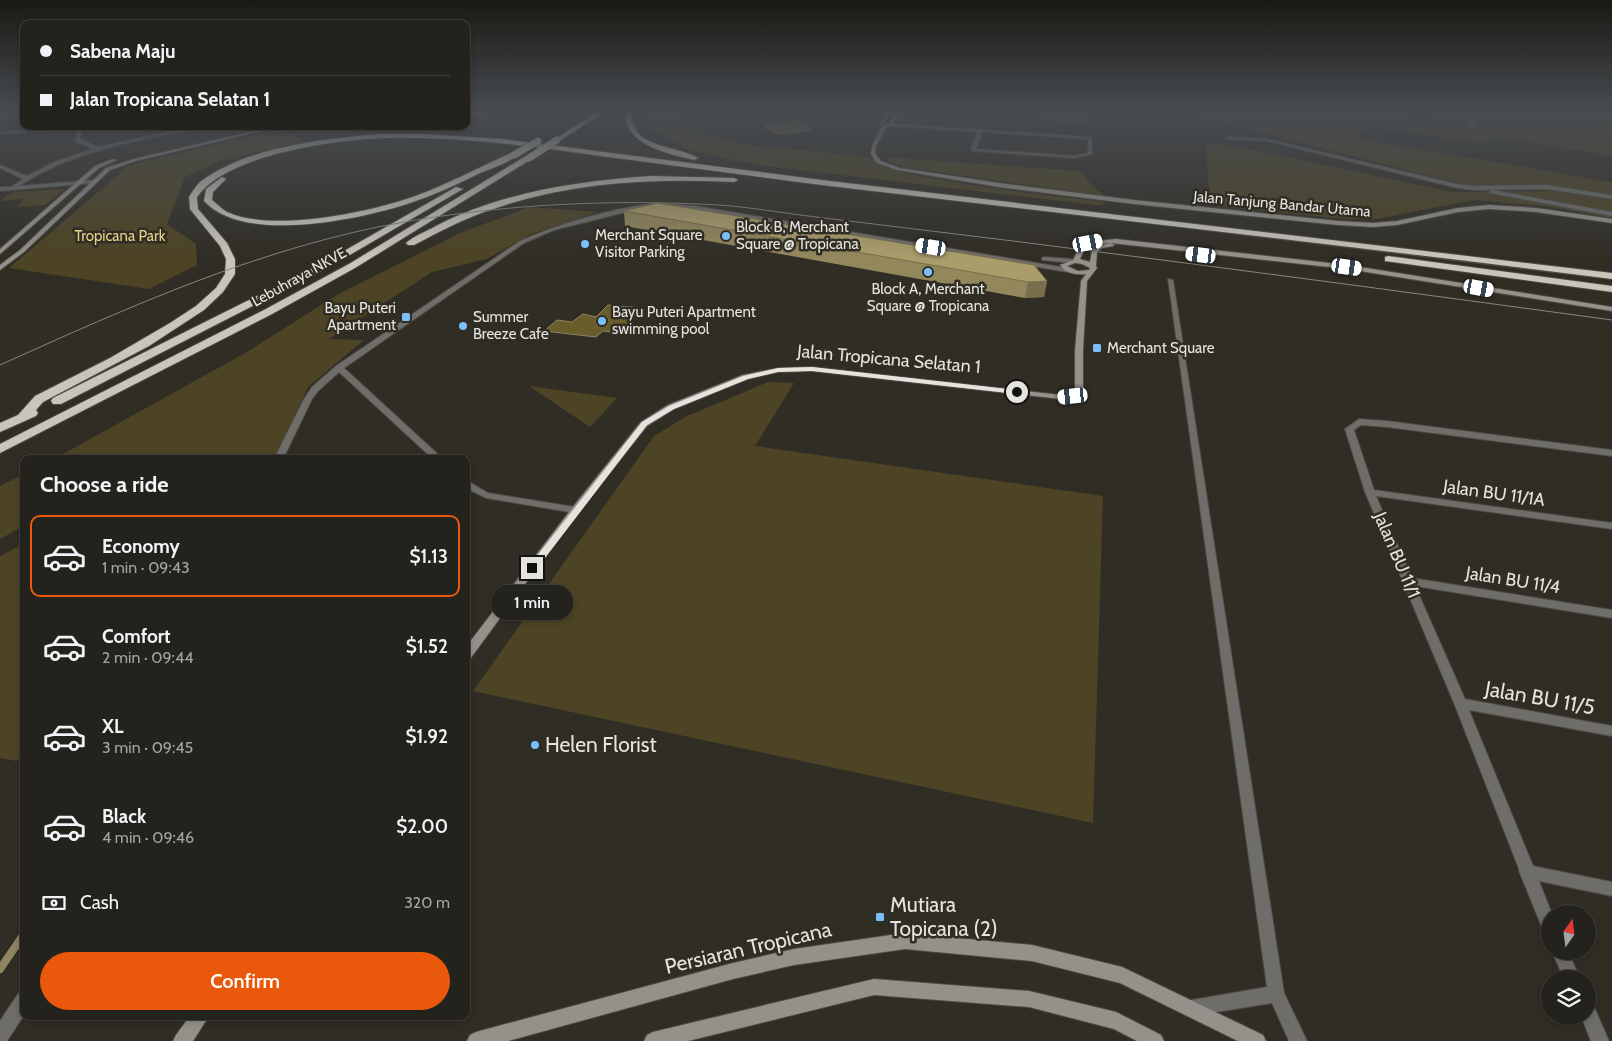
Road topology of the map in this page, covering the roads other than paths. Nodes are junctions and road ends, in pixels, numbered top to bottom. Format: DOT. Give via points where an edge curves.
graph roads {
  1 [pos="59,161"];
  2 [pos="113,161"];
  3 [pos="131,161"];
  4 [pos="251,161"];
  5 [pos="262,161"];
  6 [pos="501,161"];
  7 [pos="504,161"];
  8 [pos="525,161"];
  9 [pos="625,161"];
  10 [pos="645,161"];
  11 [pos="702,161"];
  12 [pos="878,161"];
  13 [pos="1351,161"];
  14 [pos="0,166"];
  15 [pos="26,178"];
  16 [pos="92,182"];
  17 [pos="811,183"];
  18 [pos="79,184"];
  19 [pos="1474,188"];
  20 [pos="11,189"];
  21 [pos="0,190"];
  22 [pos="1612,197"];
  23 [pos="682,206"];
  24 [pos="1612,214"];
  25 [pos="1612,222"];
  26 [pos="400,249"];
  27 [pos="0,252"];
  28 [pos="1073,261"];
  29 [pos="368,267"];
  30 [pos="0,268"];
  31 [pos="1091,269"];
  32 [pos="1070,271"];
  33 [pos="1612,276"];
  34 [pos="1170,280"];
  35 [pos="1084,281"];
  36 [pos="1612,289"];
  37 [pos="1612,310"];
  38 [pos="268,312"];
  39 [pos="339,368"];
  40 [pos="23,417"];
  41 [pos="0,428"];
  42 [pos="0,449"];
  43 [pos="1612,453"];
  44 [pos="280,455"];
  45 [pos="435,455"];
  46 [pos="470,485"];
  47 [pos="1370,492"];
  48 [pos="575,510"];
  49 [pos="1612,526"];
  50 [pos="1408,581"];
  51 [pos="1612,614"];
  52 [pos="470,651"];
  53 [pos="1460,704"];
  54 [pos="1612,731"];
  55 [pos="1526,871"];
  56 [pos="1612,889"];
  57 [pos="1541,906"];
  58 [pos="1276,994"];
  59 [pos="20,1006"];
  60 [pos="1192,1008"];
  61 [pos="198,1020"];
  62 [pos="1593,1025"];
  63 [pos="0,1036"];
  64 [pos="674,1038"];
  65 [pos="186,1039"];
  66 [pos="476,1041"];
  67 [pos="654,1041"];
  68 [pos="1155,1041"];
  69 [pos="1257,1041"];
  70 [pos="1298,1041"];
  71 [pos="1600,1041"];
  1 -- 15 [label="street"];
  2 -- 18 [label="street" via="97,167"];
  3 -- 16 [label="street" via="108,169"];
  4 -- 40 [label="highway" via="218,174 195,190 192,196 193,210 220,240 232,262 228,280 210,302 175,326 39,399"];
  5 -- 6 [label="highway" via="217,183 209,191 208,201 223,213 244,220 287,222 336,218 410,201"];
  7 -- 40 [label="highway, Lebuhraya NKVE" via="326,265"];
  8 -- 38 [label="highway, Lebuhraya NKVE, bridge" via="387,246"];
  9 -- 17 [label="highway"];
  10 -- 17 [label="highway"];
  11 -- 17 [label="highway" via="795,176"];
  12 -- 25 [label="street, Jalan Tanjung Bandar Utama" via="962,179 1125,201 1329,222 1389,224 1489,207 1536,210"];
  13 -- 19 [label="street"];
  14 -- 15 [label="street"];
  15 -- 20 [label="street"];
  16 -- 18 [label="street"];
  16 -- 30 [label="street" via="22,251"];
  17 -- 26 [label="highway" via="794,186 675,178 571,187 473,212"];
  17 -- 33 [label="highway"];
  17 -- 36 [label="highway"];
  18 -- 20 [label="street"];
  18 -- 27 [label="street"];
  19 -- 22 [label="street" via="1547,187"];
  19 -- 24 [label="street"];
  20 -- 21 [label="street"];
  23 -- 28 [label="street" via="737,209"];
  23 -- 32 [label="street"];
  23 -- 39 [label="street" via="647,206 537,234"];
  28 -- 31 [label="street"];
  28 -- 32 [label="street" via="1063,265"];
  28 -- 37 [label="street" via="1088,243 1116,241 1361,269"];
  29 -- 38 [label="highway" via="312,297"];
  31 -- 32 [label="street"];
  31 -- 35 [label="street"];
  31 -- 37 [label="street" via="1094,251 1116,245 1371,275"];
  32 -- 35 [label="street"];
  34 -- 58 [label="street"];
  35 -- 48 [label="street, Jalan Tropicana Selatan 1" via="1079,392 1073,396 812,369 778,370 746,377 671,407 644,424"];
  38 -- 42 [label="highway, Lebuhraya NKVE"];
  39 -- 44 [label="street" via="308,399"];
  39 -- 45 [label="street"];
  40 -- 41 [label="highway, Lebuhraya NKVE"];
  43 -- 47 [label="street, Jalan BU 11/1" via="1360,422 1349,428"];
  46 -- 48 [label="street" via="486,495"];
  47 -- 49 [label="street, Jalan BU 11/1A"];
  47 -- 50 [label="street, Jalan BU 11/1"];
  48 -- 52 [label="street, Jalan Tropicana Selatan 1"];
  50 -- 51 [label="street, Jalan BU 11/4"];
  50 -- 53 [label="street, Jalan BU 11/1"];
  53 -- 54 [label="street, Jalan BU 11/5"];
  53 -- 55 [label="street, Jalan BU 11/1"];
  55 -- 56 [label="street"];
  55 -- 57 [label="street, Jalan BU 11/1"];
  58 -- 60 [label="street"];
  58 -- 70 [label="street"];
  59 -- 63 [label="street"];
  60 -- 66 [label="street, Persiaran Tropicana" via="1122,975 1032,953 905,941 785,959"];
  60 -- 69 [label="street, Persiaran Tropicana"];
  61 -- 65 [label="street"];
  62 -- 71 [label="street"];
  64 -- 67 [label="street"];
  64 -- 68 [label="street" via="874,988 1029,999 1116,1021"];
}
